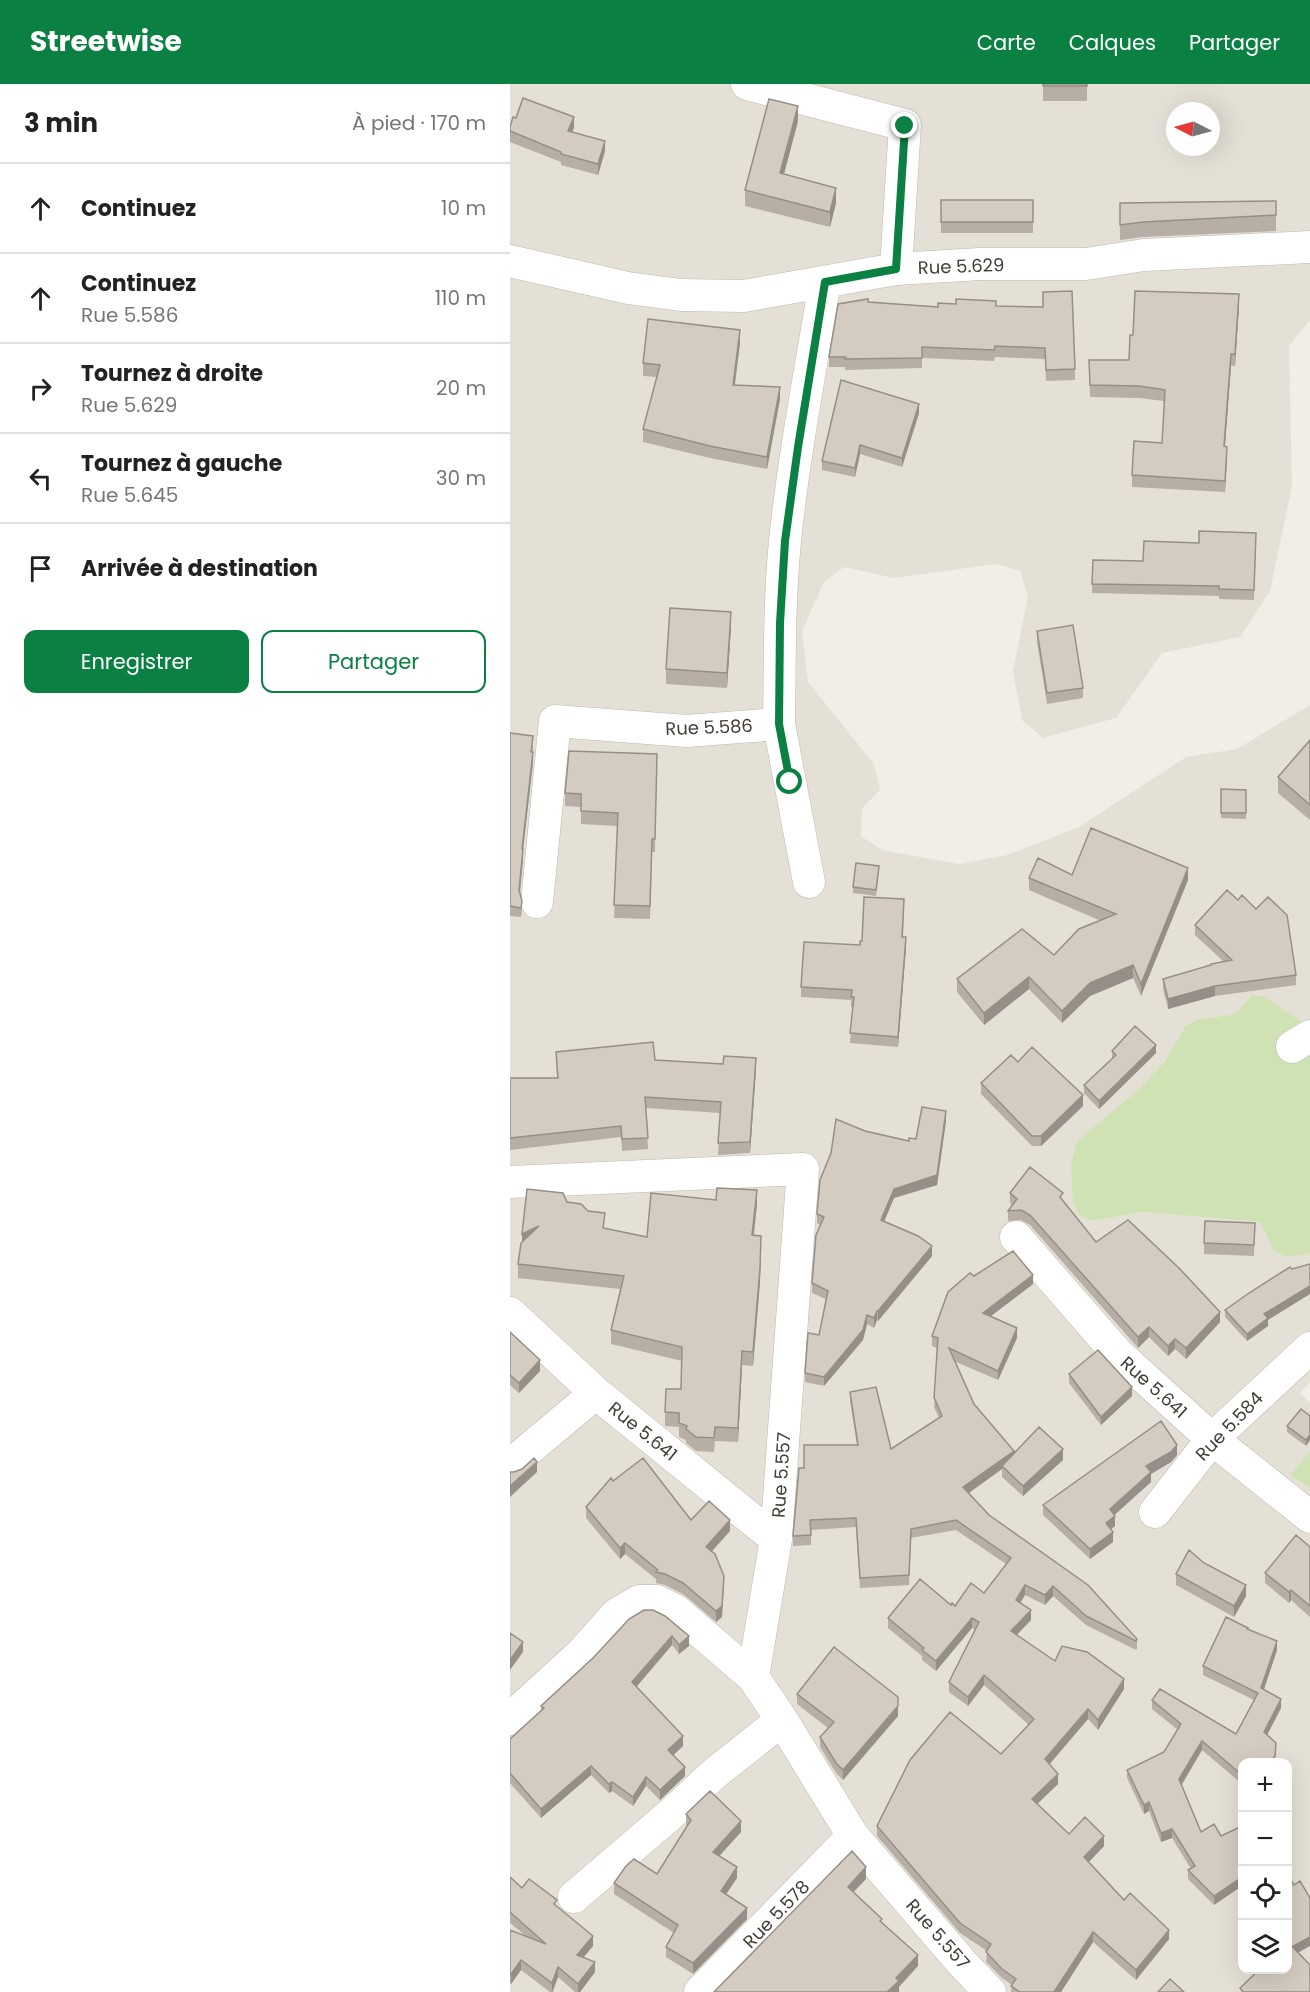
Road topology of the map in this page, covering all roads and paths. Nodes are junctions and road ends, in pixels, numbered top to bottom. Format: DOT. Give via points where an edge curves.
graph roads {
  1 [pos="747,84"];
  2 [pos="1310,247"];
  3 [pos="510,261"];
  4 [pos="896,269"];
  5 [pos="825,282"];
  6 [pos="779,724"];
  7 [pos="809,882"];
  8 [pos="537,902"];
  9 [pos="510,1182"];
  10 [pos="1016,1237"];
  11 [pos="510,1313"];
  12 [pos="1310,1348"];
  13 [pos="596,1393"];
  14 [pos="1212,1439"];
  15 [pos="510,1465"];
  16 [pos="1155,1512"];
  17 [pos="1310,1517"];
  18 [pos="776,1539"];
  19 [pos="753,1677"];
  20 [pos="510,1719"];
  21 [pos="782,1720"];
  22 [pos="853,1836"];
  23 [pos="574,1897"];
  24 [pos="700,1992"];
  25 [pos="990,1992"];
  1 -- 4 [label="street" via="905,126"];
  2 -- 4 [label="street, Rue 5.629" via="1144,255 1086,264"];
  3 -- 5 [label="street, Rue 5.629" via="628,288 681,295 744,296"];
  4 -- 5 [label="street, Rue 5.629"];
  5 -- 6 [label="street, Rue 5.586" via="785,541"];
  6 -- 7 [label="street"];
  6 -- 8 [label="street, Rue 5.586" via="687,731 555,722"];
  9 -- 18 [label="street, Rue 5.557" via="803,1169"];
  10 -- 14 [label="street, Rue 5.641" via="1117,1353"];
  11 -- 13 [label="street"];
  12 -- 14 [label="street, Rue 5.584"];
  13 -- 15 [label="street, Rue 5.641"];
  13 -- 18 [label="street, Rue 5.641"];
  14 -- 16 [label="street, Rue 5.584"];
  14 -- 17 [label="street, Rue 5.641"];
  18 -- 19 [label="street, Rue 5.557"];
  19 -- 20 [label="street" via="675,1610 657,1601 639,1601 616,1614 582,1653"];
  19 -- 21 [label="street, Rue 5.557"];
  21 -- 22 [label="street, Rue 5.557"];
  21 -- 23 [label="street" via="715,1773"];
  22 -- 24 [label="street, Rue 5.578"];
  22 -- 25 [label="street, Rue 5.557"];
}
